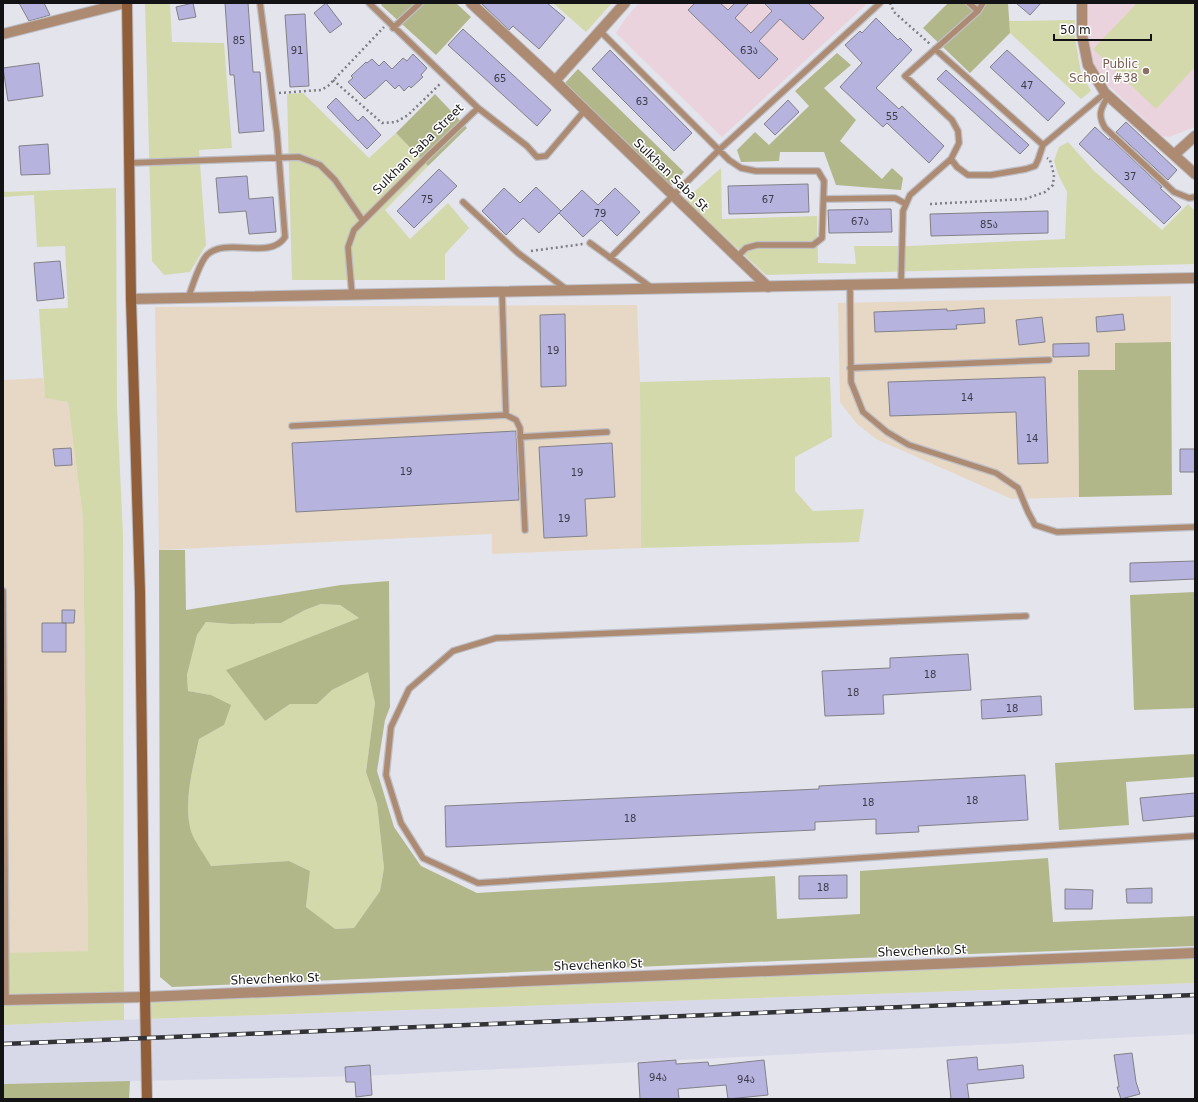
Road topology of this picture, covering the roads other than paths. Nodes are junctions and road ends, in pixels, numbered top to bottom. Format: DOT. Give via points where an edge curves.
graph roads {
  1 [pos="126,3"];
  2 [pos="260,3"];
  3 [pos="369,3"];
  4 [pos="420,3"];
  5 [pos="471,3"];
  6 [pos="625,3"];
  7 [pos="880,3"];
  8 [pos="969,3"];
  9 [pos="983,3"];
  10 [pos="1082,3"];
  11 [pos="978,11"];
  12 [pos="394,28"];
  13 [pos="600,31"];
  14 [pos="3,34"];
  15 [pos="935,49"];
  16 [pos="555,81"];
  17 [pos="1106,94"];
  18 [pos="478,108"];
  19 [pos="585,110"];
  20 [pos="1195,136"];
  21 [pos="1043,145"];
  22 [pos="719,150"];
  23 [pos="1174,155"];
  24 [pos="279,158"];
  25 [pos="951,159"];
  26 [pos="129,163"];
  27 [pos="1195,174"];
  28 [pos="673,196"];
  29 [pos="1195,197"];
  30 [pos="824,199"];
  31 [pos="462,202"];
  32 [pos="906,204"];
  33 [pos="363,221"];
  34 [pos="590,243"];
  35 [pos="737,257"];
  36 [pos="610,258"];
  37 [pos="1195,278"];
  38 [pos="901,284"];
  39 [pos="850,285"];
  40 [pos="768,287"];
  41 [pos="654,289"];
  42 [pos="567,291"];
  43 [pos="502,292"];
  44 [pos="352,295"];
  45 [pos="188,298"];
  46 [pos="132,299"];
  47 [pos="1049,360"];
  48 [pos="850,368"];
  49 [pos="506,415"];
  50 [pos="292,426"];
  51 [pos="607,432"];
  52 [pos="520,437"];
  53 [pos="1195,527"];
  54 [pos="525,530"];
  55 [pos="3,591"];
  56 [pos="1026,616"];
  57 [pos="1195,836"];
  58 [pos="1195,953"];
  59 [pos="145,997"];
  60 [pos="5,1000"];
  61 [pos="147,1099"];
  1 -- 14 [label="street"];
  1 -- 26 [label="main road"];
  2 -- 24 [label="lane"];
  3 -- 12 [label="lane"];
  4 -- 12 [label="lane"];
  5 -- 16 [label="street, Sulkhan Saba St"];
  6 -- 13 [label="street"];
  7 -- 22 [label="lane"];
  8 -- 11 [label="lane"];
  9 -- 11 [label="lane"];
  10 -- 17 [label="street" via="1082,35 1088,65"];
  11 -- 15 [label="lane"];
  12 -- 18 [label="lane"];
  13 -- 16 [label="street"];
  13 -- 22 [label="lane"];
  15 -- 21 [label="lane"];
  15 -- 25 [label="lane" via="905,76 952,120 958,131 959,143"];
  16 -- 19 [label="street, Sulkhan Saba St"];
  17 -- 21 [label="lane"];
  17 -- 23 [label="street"];
  17 -- 29 [label="lane" via="1100,112 1105,128 1174,192 1189,198"];
  18 -- 19 [label="lane, Sulkhan Saba Street" via="527,146 537,157 546,156"];
  18 -- 33 [label="lane, Sulkhan Saba Street"];
  19 -- 28 [label="street, Sulkhan Saba St"];
  20 -- 23 [label="street"];
  21 -- 25 [label="lane" via="1035,166 991,175 968,174 957,167"];
  22 -- 28 [label="lane"];
  22 -- 30 [label="lane" via="741,168 818,171 824,181"];
  23 -- 27 [label="street"];
  24 -- 26 [label="lane"];
  24 -- 33 [label="lane" via="299,157 320,165 335,180"];
  24 -- 45 [label="lane" via="285,237 270,247 222,248 212,251 204,258"];
  25 -- 32 [label="lane" via="910,195"];
  26 -- 46 [label="main road"];
  28 -- 35 [label="street, Sulkhan Saba St"];
  28 -- 36 [label="lane"];
  30 -- 32 [label="lane" via="894,198"];
  30 -- 35 [label="lane" via="822,238 813,245 756,245 746,248"];
  31 -- 42 [label="lane" via="518,253"];
  32 -- 38 [label="lane" via="903,211"];
  33 -- 44 [label="lane, Sulkhan Saba Street" via="354,230 348,247"];
  34 -- 36 [label="lane"];
  35 -- 40 [label="street, Sulkhan Saba St"];
  36 -- 41 [label="lane"];
  37 -- 38 [label="street"];
  38 -- 39 [label="street"];
  39 -- 40 [label="street"];
  39 -- 48 [label="lane"];
  40 -- 41 [label="street"];
  41 -- 42 [label="street"];
  42 -- 43 [label="street"];
  43 -- 44 [label="street"];
  43 -- 49 [label="lane"];
  44 -- 45 [label="street"];
  45 -- 46 [label="street"];
  46 -- 59 [label="main road" via="140,592"];
  47 -- 48 [label="lane"];
  48 -- 53 [label="lane" via="850,382 863,412 887,432 909,445 996,473 1018,488 1035,525 1057,532"];
  49 -- 50 [label="lane"];
  49 -- 52 [label="lane" via="516,420 520,428"];
  51 -- 52 [label="lane"];
  52 -- 54 [label="lane"];
  55 -- 60 [label="lane"];
  56 -- 57 [label="lane" via="496,638 453,651 409,689 391,726 386,775 401,824 424,858 478,883"];
  58 -- 59 [label="street, Shevchenko St"];
  59 -- 60 [label="street, Shevchenko St"];
  59 -- 61 [label="main road"];
}
